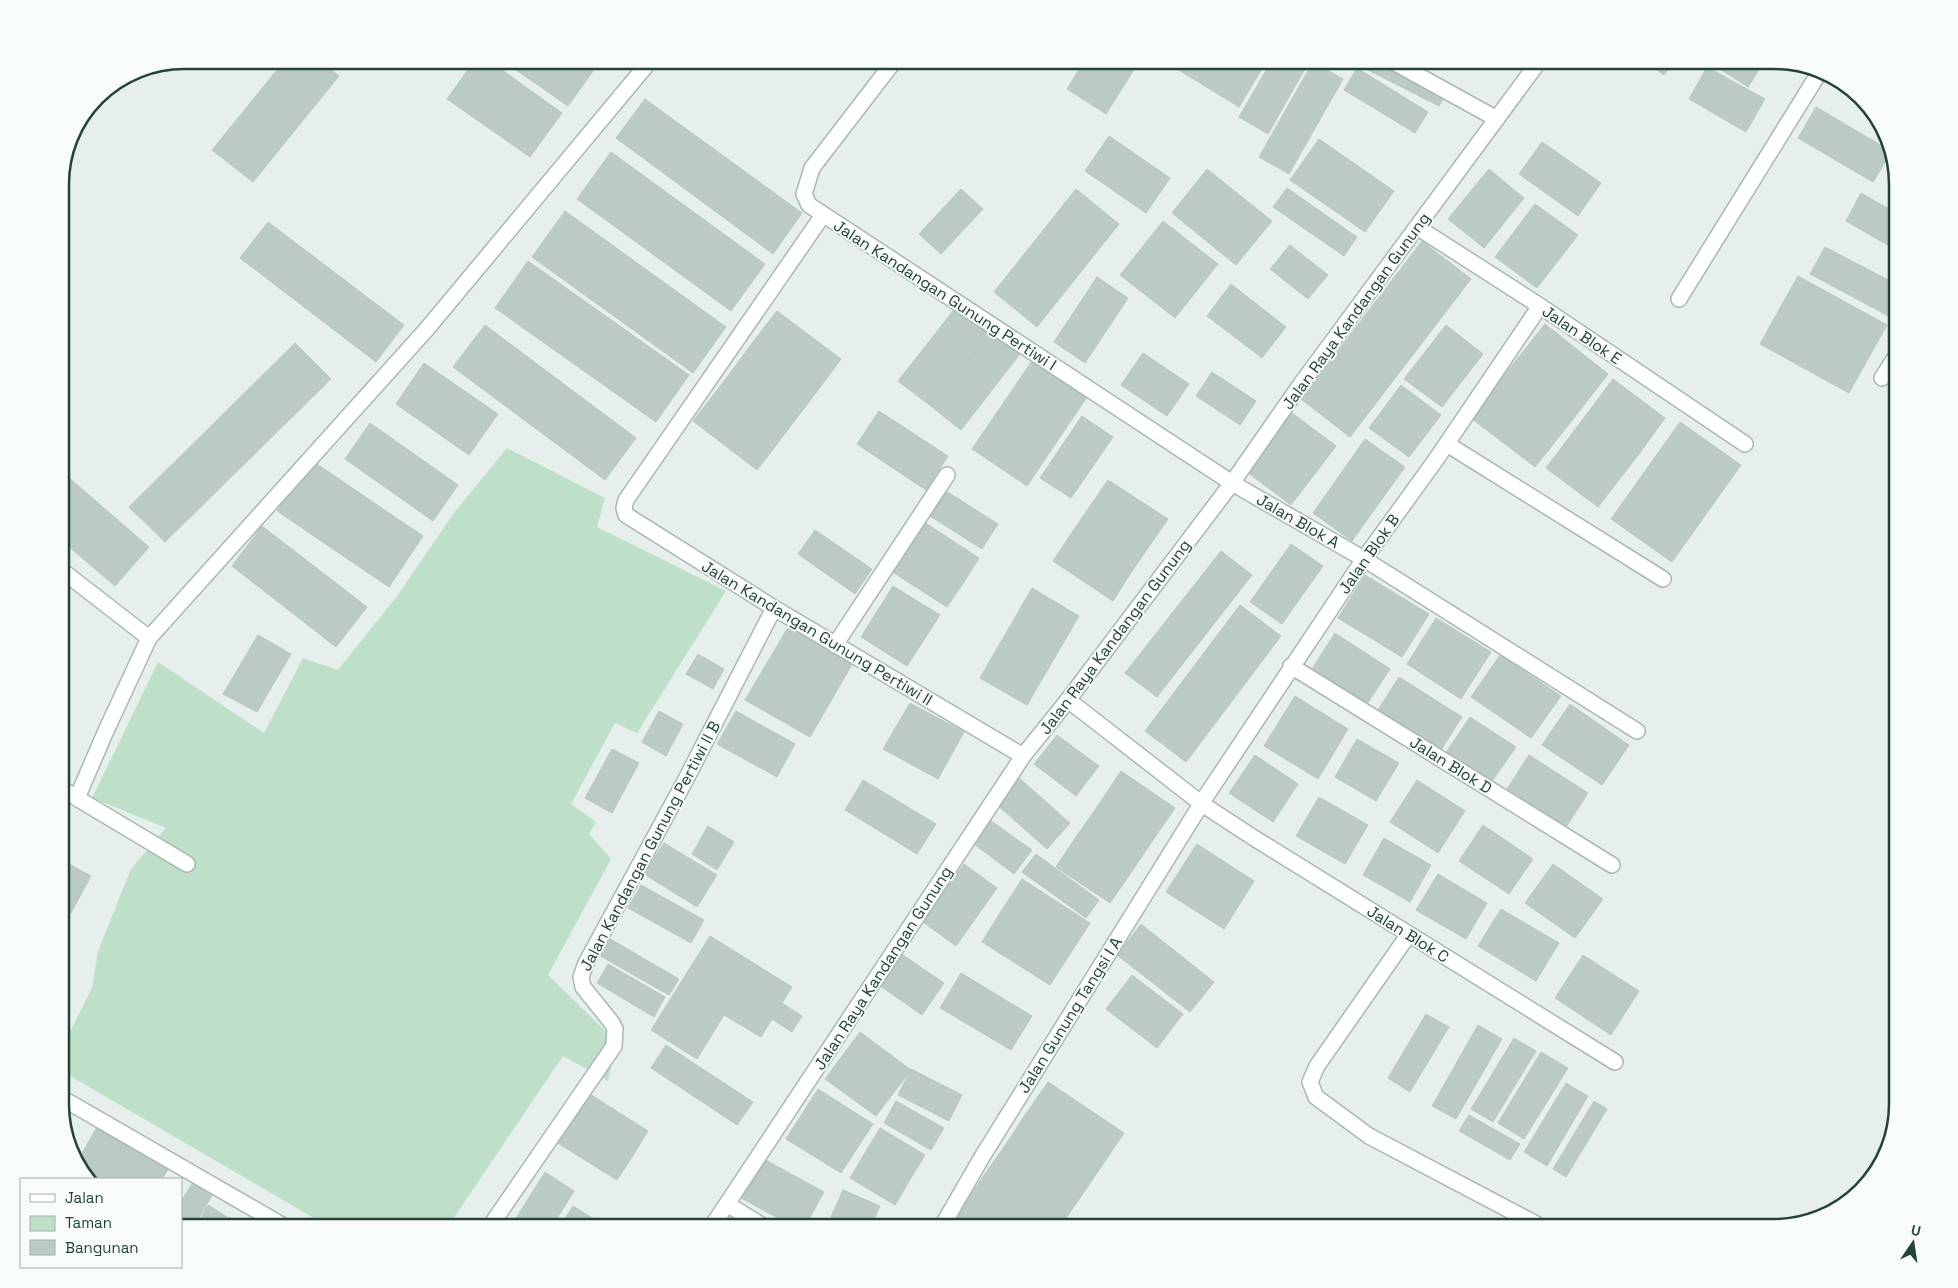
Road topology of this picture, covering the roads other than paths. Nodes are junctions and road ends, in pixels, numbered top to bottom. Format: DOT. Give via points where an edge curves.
graph roads {
  1 [pos="644,69"];
  2 [pos="888,69"];
  3 [pos="1406,69"];
  4 [pos="1533,69"];
  5 [pos="1815,77"];
  6 [pos="1497,119"];
  7 [pos="823,215"];
  8 [pos="1417,227"];
  9 [pos="1679,299"];
  10 [pos="1540,306"];
  11 [pos="1889,367"];
  12 [pos="1882,378"];
  13 [pos="1447,444"];
  14 [pos="1745,444"];
  15 [pos="947,475"];
  16 [pos="1232,483"];
  17 [pos="626,500"];
  18 [pos="1364,559"];
  19 [pos="69,576"];
  20 [pos="1663,579"];
  21 [pos="774,608"];
  22 [pos="149,638"];
  23 [pos="834,645"];
  24 [pos="1291,666"];
  25 [pos="1068,700"];
  26 [pos="1638,732"];
  27 [pos="1023,756"];
  28 [pos="69,793"];
  29 [pos="77,798"];
  30 [pos="1202,804"];
  31 [pos="187,864"];
  32 [pos="1612,865"];
  33 [pos="1408,934"];
  34 [pos="1615,1062"];
  35 [pos="69,1102"];
  36 [pos="727,1204"];
  37 [pos="271,1219"];
  38 [pos="495,1219"];
  39 [pos="717,1219"];
  40 [pos="751,1219"];
  41 [pos="946,1219"];
  42 [pos="1527,1219"];
  1 -- 22 [label="street" via="426,330"];
  2 -- 7 [label="street" via="812,168 804,194 809,205"];
  3 -- 6 [label="street"];
  4 -- 6 [label="street, Jalan Raya Kandangan Gunung"];
  5 -- 9 [label="street"];
  6 -- 8 [label="street, Jalan Raya Kandangan Gunung"];
  7 -- 16 [label="street, Jalan Kandangan Gunung Pertiwi I"];
  7 -- 17 [label="street, Jalan Kandangan Gunung Pertiwi I"];
  8 -- 10 [label="street, Jalan Blok E"];
  8 -- 16 [label="street, Jalan Raya Kandangan Gunung"];
  10 -- 13 [label="street, Jalan Blok B"];
  10 -- 14 [label="street, Jalan Blok E"];
  11 -- 12 [label="street"];
  13 -- 18 [label="street, Jalan Blok B"];
  13 -- 20 [label="street"];
  15 -- 23 [label="street"];
  16 -- 18 [label="street, Jalan Blok A"];
  16 -- 25 [label="street, Jalan Raya Kandangan Gunung"];
  17 -- 21 [label="street, Jalan Kandangan Gunung Pertiwi II" via="626,515"];
  18 -- 24 [label="street, Jalan Blok B"];
  18 -- 26 [label="street"];
  19 -- 22 [label="street"];
  21 -- 23 [label="street, Jalan Kandangan Gunung Pertiwi II"];
  21 -- 38 [label="street, Jalan Kandangan Gunung Pertiwi II B" via="586,963 581,978 583,987 612,1023 614,1046"];
  22 -- 29 [label="street"];
  23 -- 27 [label="street, Jalan Kandangan Gunung Pertiwi II"];
  24 -- 30 [label="street, Jalan Blok B"];
  24 -- 32 [label="street, Jalan Blok D"];
  25 -- 27 [label="street, Jalan Raya Kandangan Gunung"];
  25 -- 30 [label="street, Jalan Blok C"];
  27 -- 36 [label="street, Jalan Raya Kandangan Gunung"];
  28 -- 29 [label="street"];
  29 -- 31 [label="street"];
  30 -- 33 [label="street, Jalan Blok C"];
  30 -- 41 [label="street, Jalan Gunung Tangsi I A"];
  33 -- 34 [label="street, Jalan Blok C"];
  33 -- 42 [label="street" via="1317,1066 1310,1082 1316,1097 1370,1136"];
  35 -- 37 [label="street"];
  36 -- 39 [label="street, Jalan Raya Kandangan Gunung"];
  36 -- 40 [label="street"];
}
